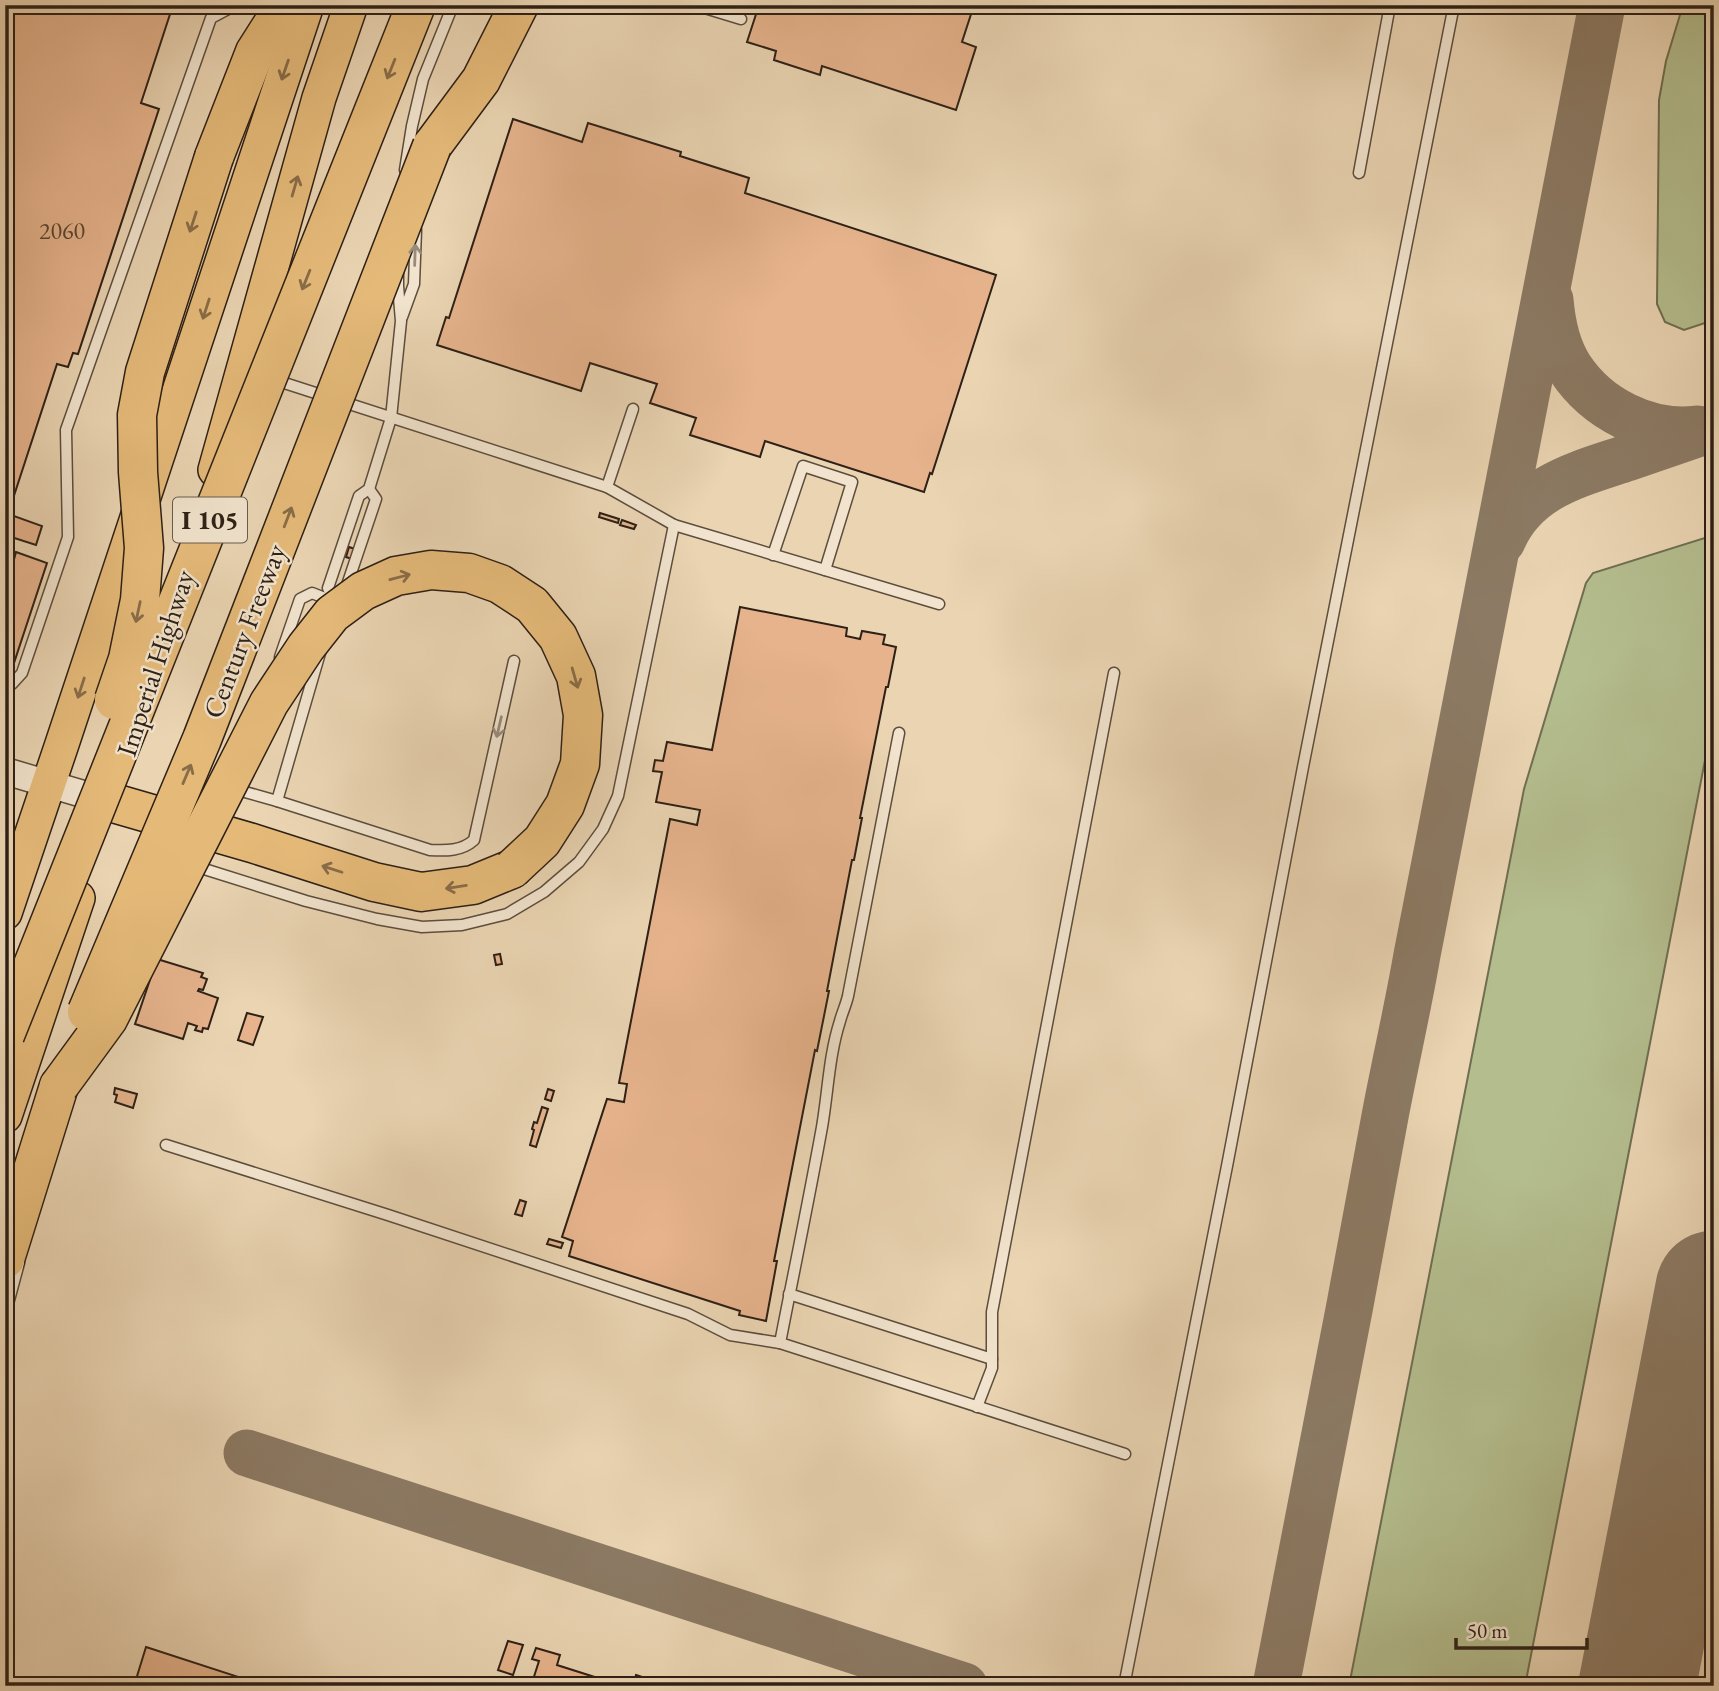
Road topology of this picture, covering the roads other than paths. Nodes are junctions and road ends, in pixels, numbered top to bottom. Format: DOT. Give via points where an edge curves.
graph roads {
  1 [pos="230,5"];
  2 [pos="285,5"];
  3 [pos="307,5"];
  4 [pos="351,5"];
  5 [pos="416,5"];
  6 [pos="453,5"];
  7 [pos="488,5"];
  8 [pos="519,5"];
  9 [pos="695,5"];
  10 [pos="1390,5"];
  11 [pos="1454,5"];
  12 [pos="741,19"];
  13 [pos="422,136"];
  14 [pos="1359,173"];
  15 [pos="401,321"];
  16 [pos="243,370"];
  17 [pos="633,409"];
  18 [pos="391,418"];
  19 [pos="607,487"];
  20 [pos="369,489"];
  21 [pos="674,525"];
  22 [pos="773,555"];
  23 [pos="825,570"];
  24 [pos="335,601"];
  25 [pos="939,604"];
  26 [pos="514,661"];
  27 [pos="277,665"];
  28 [pos="1114,673"];
  29 [pos="272,678"];
  30 [pos="5,685"];
  31 [pos="899,733"];
  32 [pos="5,771"];
  33 [pos="49,784"];
  34 [pos="277,801"];
  35 [pos="110,802"];
  36 [pos="169,875"];
  37 [pos="5,913"];
  38 [pos="112,986"];
  39 [pos="5,1032"];
  40 [pos="65,1088"];
  41 [pos="5,1116"];
  42 [pos="166,1146"];
  43 [pos="41,1181"];
  44 [pos="33,1208"];
  45 [pos="14,1254"];
  46 [pos="789,1294"];
  47 [pos="5,1315"];
  48 [pos="780,1343"];
  49 [pos="992,1359"];
  50 [pos="977,1407"];
  51 [pos="1125,1454"];
  52 [pos="1124,1686"];
  1 -- 30 [label="lane" via="211,18 66,430 68,537 22,673"];
  2 -- 39 [label="highway, one-way, bridge" via="255,52 214,157 145,372 137,415 144,548 128,659"];
  3 -- 33 [label="main road, one-way"];
  16 -- 4 [label="main road, Imperial Highway, one-way" via="319,98"];
  5 -- 39 [label="highway, I 105, one-way, bridge"];
  6 -- 13 [label="lane" via="424,79"];
  7 -- 13 [label="highway, Century Freeway / I 105"];
  8 -- 13 [label="highway" via="481,80"];
  9 -- 12 [label="lane"];
  10 -- 14 [label="lane"];
  11 -- 52 [label="lane"];
  15 -- 13 [label="lane, one-way" via="414,284"];
  13 -- 15 [label="lane" via="405,173 397,286"];
  40 -- 13 [label="highway, Century Freeway / I 105, one-way, bridge" via="99,981 202,739"];
  15 -- 18 [label="lane"];
  16 -- 18 [label="lane"];
  16 -- 35 [label="main road, Imperial Highway" via="206,503"];
  17 -- 19 [label="lane"];
  18 -- 19 [label="lane"];
  18 -- 20 [label="lane"];
  19 -- 21 [label="lane"];
  20 -- 24 [label="lane" via="376,499 344,594"];
  20 -- 24 [label="lane" via="359,496 328,588"];
  21 -- 22 [label="lane"];
  21 -- 36 [label="lane" via="618,796 603,829 579,862 544,892 507,914 462,925 422,927 306,901 201,867 177,869"];
  22 -- 23 [label="lane"];
  22 -- 23 [label="lane" via="803,466 852,482"];
  23 -- 25 [label="lane"];
  24 -- 27 [label="lane" via="312,593 300,599"];
  24 -- 34 [label="lane"];
  26 -- 34 [label="lane, one-way" via="474,840 468,845 448,852 430,850"];
  28 -- 49 [label="lane" via="992,1312"];
  29 -- 34 [label="lane" via="235,783 245,792"];
  31 -- 46 [label="lane" via="830,1066"];
  32 -- 33 [label="street"];
  33 -- 35 [label="street"];
  33 -- 37 [label="main road"];
  40 -- 35 [label="highway, one-way, bridge" via="108,1019 270,703 332,614 396,576 431,570 469,573 500,584 532,605 558,638 576,676 583,715 580,764 565,805 542,841 512,869 473,885 421,892 374,882 252,843"];
  35 -- 41 [label="main road, Imperial Highway"];
  38 -- 40 [label="lane"];
  40 -- 45 [label="highway, Century Freeway / I 105"];
  42 -- 48 [label="lane" via="688,1314 730,1335"];
  43 -- 44 [label="lane"];
  45 -- 47 [label="lane"];
  46 -- 48 [label="lane"];
  46 -- 49 [label="lane"];
  48 -- 50 [label="lane"];
  49 -- 50 [label="lane"];
  50 -- 51 [label="lane"];
}
